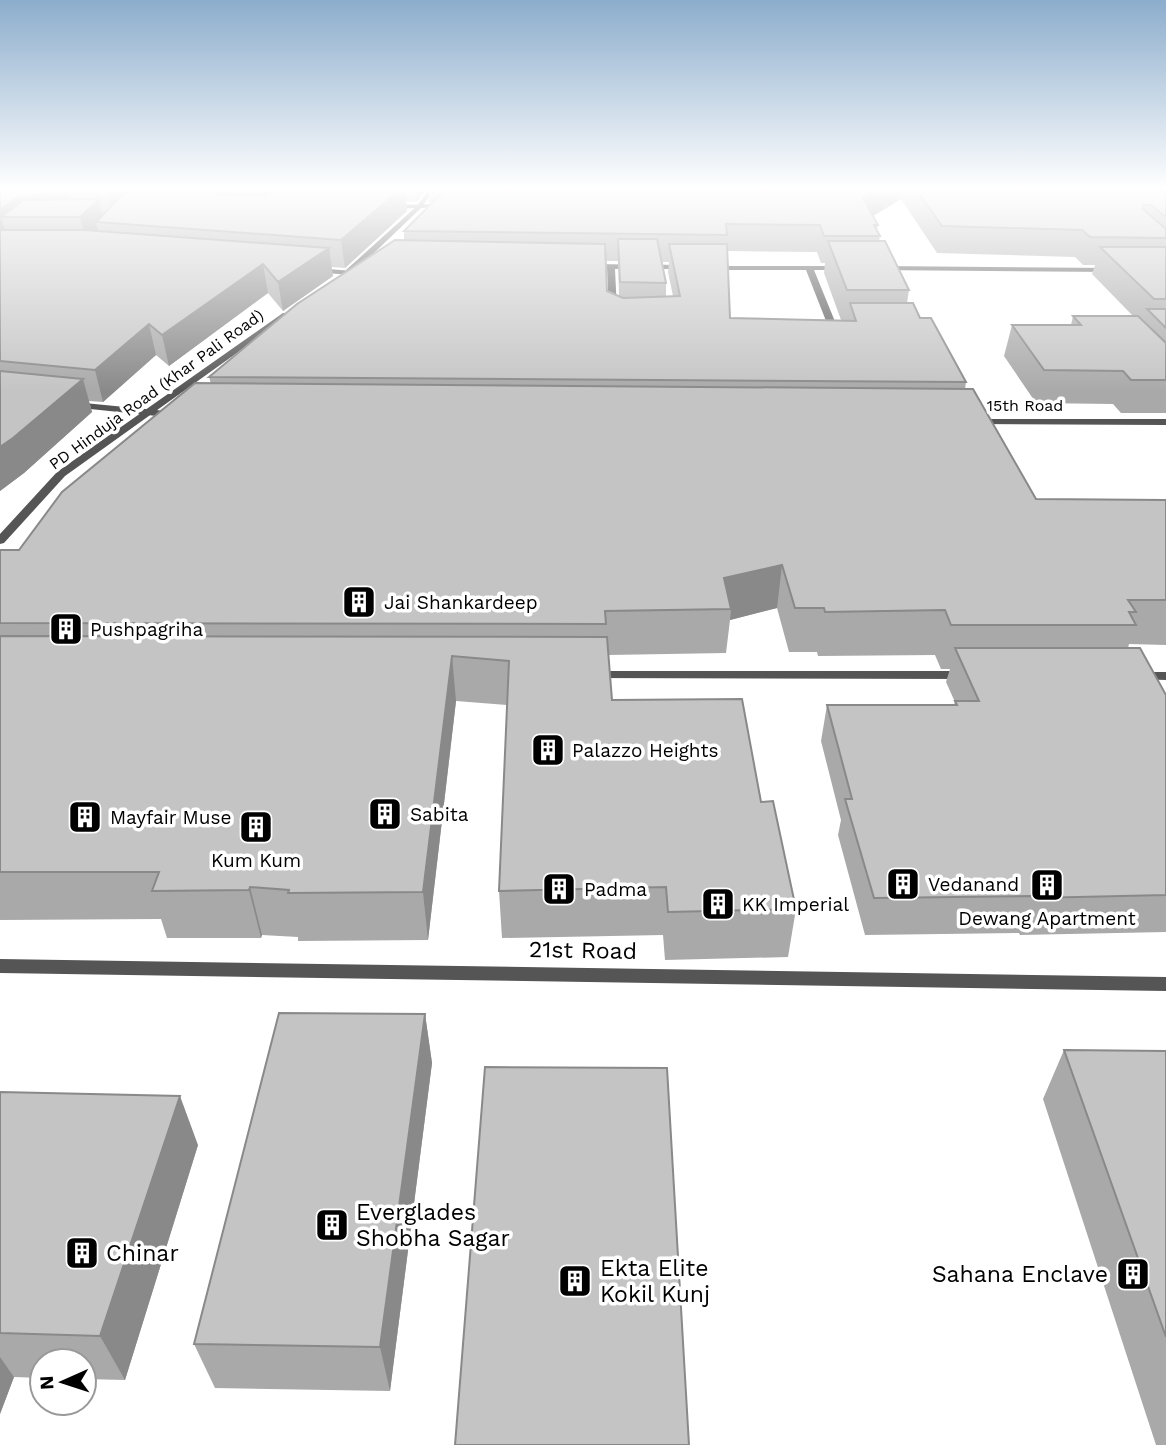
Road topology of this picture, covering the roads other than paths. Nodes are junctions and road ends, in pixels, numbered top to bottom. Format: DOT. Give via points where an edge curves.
graph roads {
  1 [pos="372,256"];
  2 [pos="570,266"];
  3 [pos="611,267"];
  4 [pos="808,268"];
  5 [pos="855,268"];
  6 [pos="866,268"];
  7 [pos="308,269"];
  8 [pos="1124,270"];
  9 [pos="349,272"];
  10 [pos="338,280"];
  11 [pos="366,282"];
  12 [pos="292,311"];
  13 [pos="613,321"];
  14 [pos="855,330"];
  15 [pos="66,404"];
  16 [pos="183,411"];
  17 [pos="145,412"];
  18 [pos="171,415"];
  19 [pos="964,421"];
  20 [pos="161,422"];
  21 [pos="1166,422"];
  22 [pos="0,541"];
  23 [pos="583,675"];
  24 [pos="986,675"];
  25 [pos="1124,676"];
  26 [pos="1166,676"];
  27 [pos="0,966"];
  28 [pos="1166,984"];
  1 -- 9 [label="street"];
  2 -- 3 [label="street"];
  3 -- 4 [label="street" via="634,271"];
  3 -- 13 [label="street"];
  4 -- 5 [label="street" via="833,272"];
  4 -- 14 [label="street" via="832,326"];
  6 -- 8 [label="street" via="888,272"];
  7 -- 9 [label="street"];
  9 -- 10 [label="street"];
  9 -- 11 [label="street" via="378,275"];
  12 -- 17 [label="street, PD Hinduja Road (Khar Pali Road)"];
  15 -- 17 [label="street"];
  16 -- 18 [label="street"];
  17 -- 18 [label="street"];
  17 -- 22 [label="street, PD Hinduja Road (Khar Pali Road)" via="61,474"];
  18 -- 20 [label="street, PD Hinduja Road (Khar Pali Road)"];
  19 -- 21 [label="street, 15th Road"];
  23 -- 24 [label="street"];
  25 -- 26 [label="street"];
  27 -- 28 [label="street, 21st Road"];
}
